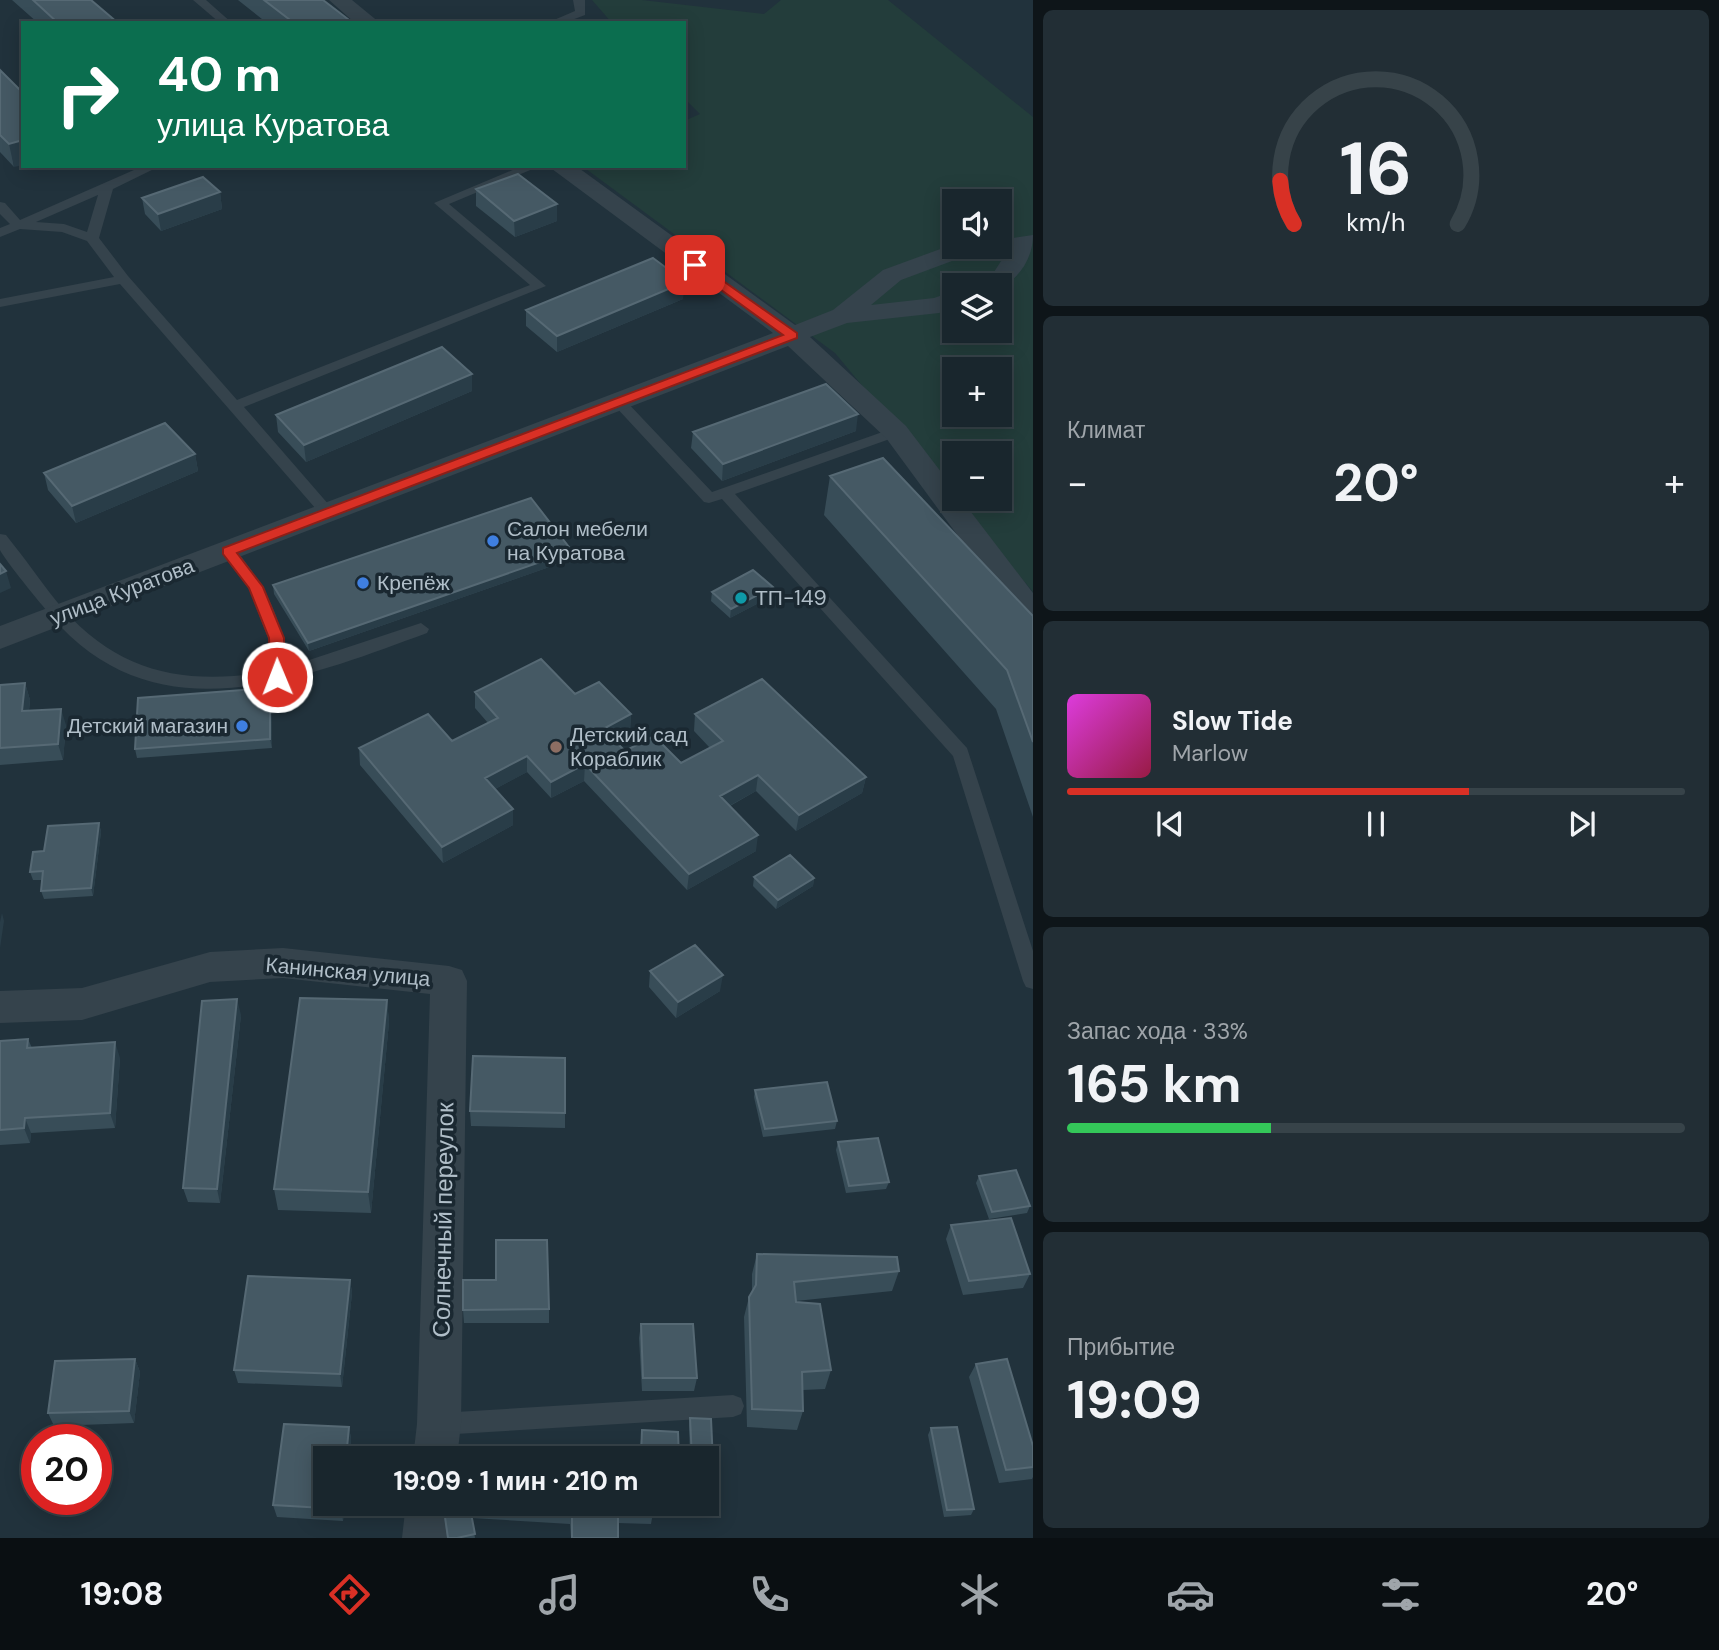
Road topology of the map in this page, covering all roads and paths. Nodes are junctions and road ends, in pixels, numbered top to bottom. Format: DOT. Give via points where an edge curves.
graph roads {
  1 [pos="199,0"];
  2 [pos="339,0"];
  3 [pos="579,0"];
  4 [pos="225,21"];
  5 [pos="366,21"];
  6 [pos="558,21"];
  7 [pos="149,168"];
  8 [pos="529,168"];
  9 [pos="563,168"];
  10 [pos="107,186"];
  11 [pos="0,206"];
  12 [pos="18,225"];
  13 [pos="0,233"];
  14 [pos="92,238"];
  15 [pos="1029,244"];
  16 [pos="1006,273"];
  17 [pos="123,279"];
  18 [pos="0,303"];
  19 [pos="942,304"];
  20 [pos="842,316"];
  21 [pos="792,335"];
  22 [pos="618,402"];
  23 [pos="234,406"];
  24 [pos="896,432"];
  25 [pos="724,492"];
  26 [pos="328,513"];
  27 [pos="0,539"];
  28 [pos="228,551"];
  29 [pos="1033,615"];
  30 [pos="60,616"];
  31 [pos="421,629"];
  32 [pos="0,639"];
  33 [pos="277,677"];
  34 [pos="449,981"];
  35 [pos="1033,981"];
  36 [pos="0,1007"];
  37 [pos="733,1406"];
  38 [pos="437,1441"];
  39 [pos="428,1516"];
  40 [pos="425,1538"];
  1 -- 4 [label="lane"];
  2 -- 5 [label="street"];
  3 -- 6 [label="lane" via="581,13"];
  7 -- 10 [label="lane"];
  8 -- 23 [label="lane" via="440,204 539,286"];
  9 -- 21 [label="street"];
  10 -- 12 [label="lane"];
  10 -- 14 [label="lane"];
  11 -- 12 [label="lane"];
  12 -- 13 [label="lane"];
  12 -- 14 [label="lane" via="64,228"];
  14 -- 17 [label="lane"];
  15 -- 16 [label="street"];
  15 -- 20 [label="street" via="956,251 892,275"];
  17 -- 18 [label="lane"];
  17 -- 23 [label="lane"];
  19 -- 20 [label="street"];
  20 -- 21 [label="street, улица Куратова"];
  21 -- 22 [label="street, улица Куратова"];
  21 -- 24 [label="street"];
  22 -- 25 [label="lane" via="709,498"];
  22 -- 26 [label="street, улица Куратова"];
  23 -- 26 [label="lane"];
  24 -- 25 [label="lane"];
  24 -- 29 [label="street"];
  25 -- 35 [label="lane" via="961,753"];
  26 -- 28 [label="street, улица Куратова"];
  27 -- 30 [label="lane"];
  28 -- 30 [label="street, улица Куратова"];
  28 -- 33 [label="lane" via="256,587 276,638"];
  30 -- 32 [label="street, улица Куратова"];
  30 -- 33 [label="lane" via="132,669 172,683 241,685"];
  31 -- 33 [label="lane"];
  34 -- 36 [label="street, Канинская улица" via="283,963 209,967 82,1004"];
  34 -- 38 [label="street, Солнечный переулок"];
  37 -- 38 [label="lane"];
  39 -- 40 [label="street"];
}
